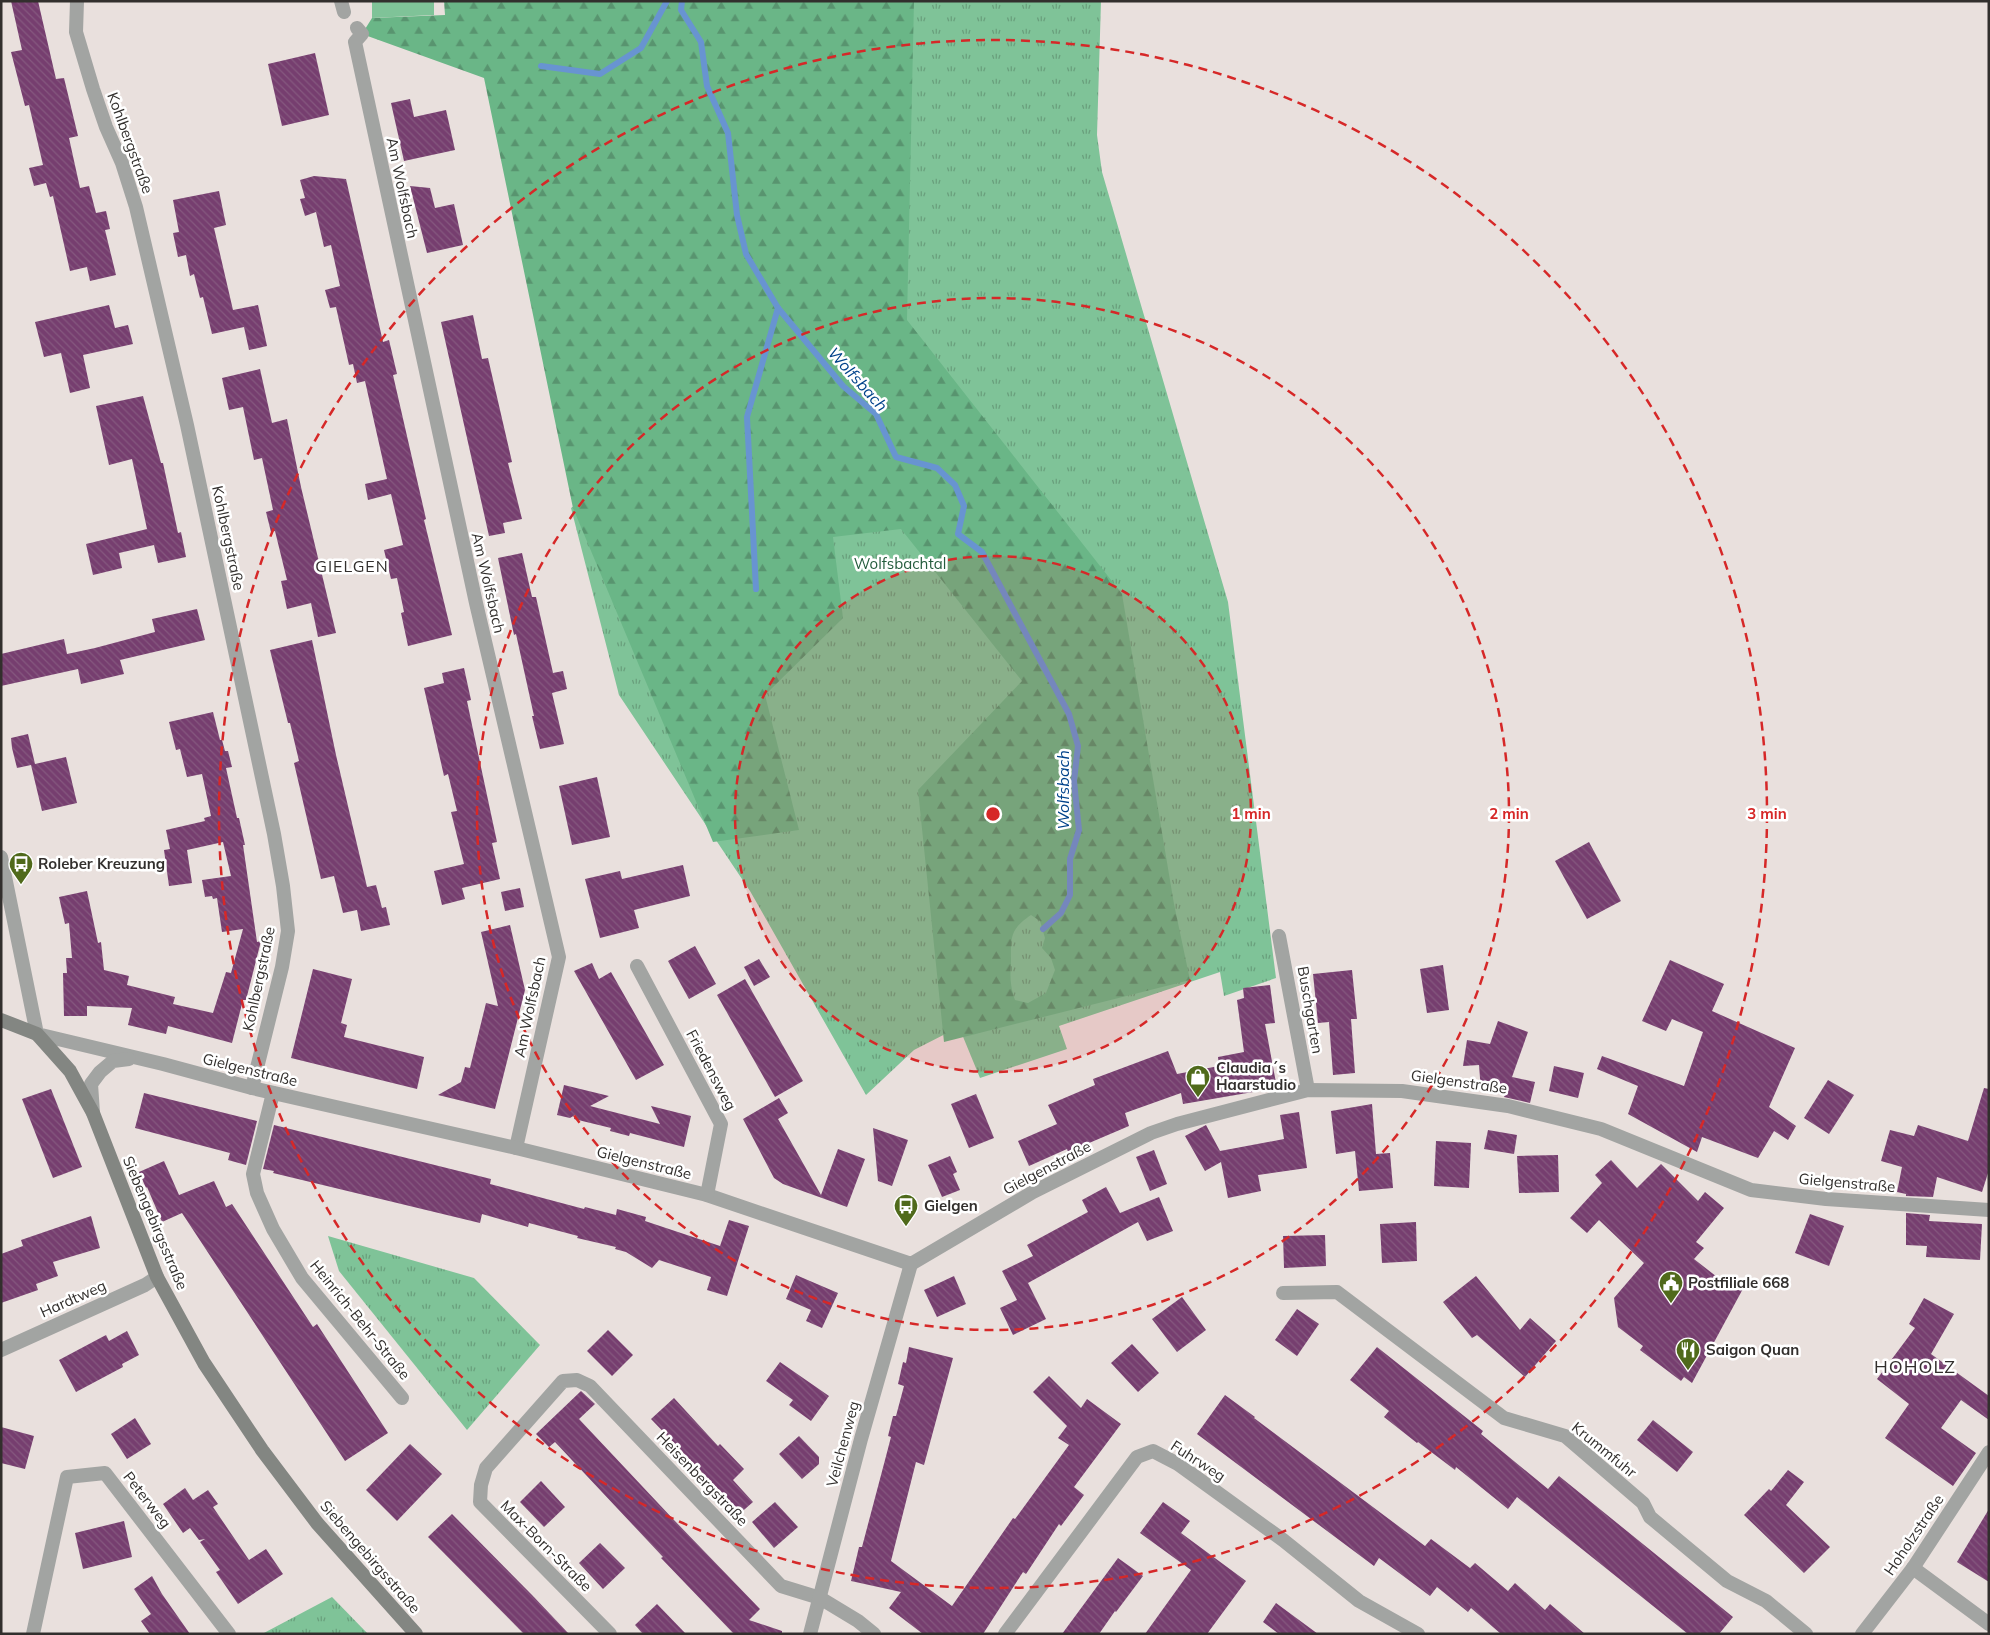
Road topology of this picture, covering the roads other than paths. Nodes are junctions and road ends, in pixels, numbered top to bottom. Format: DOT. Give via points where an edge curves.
graph roads {
  1 [pos="77,1"];
  2 [pos="356,28"];
  3 [pos="1,857"];
  4 [pos="1279,936"];
  5 [pos="637,966"];
  6 [pos="1,1020"];
  7 [pos="38,1034"];
  8 [pos="136,1058"];
  9 [pos="252,1088"];
  10 [pos="1308,1090"];
  11 [pos="273,1093"];
  12 [pos="93,1113"];
  13 [pos="516,1148"];
  14 [pos="707,1195"];
  15 [pos="1989,1210"];
  16 [pos="911,1264"];
  17 [pos="157,1277"];
  18 [pos="1283,1293"];
  19 [pos="1,1350"];
  20 [pos="563,1381"];
  21 [pos="402,1398"];
  22 [pos="1989,1452"];
  23 [pos="1913,1568"];
  24 [pos="820,1598"];
  25 [pos="1989,1624"];
  26 [pos="33,1634"];
  27 [pos="228,1634"];
  28 [pos="416,1634"];
  29 [pos="610,1634"];
  30 [pos="810,1634"];
  31 [pos="874,1634"];
  32 [pos="1005,1634"];
  33 [pos="1418,1634"];
  34 [pos="1806,1634"];
  35 [pos="1862,1634"];
  1 -- 9 [label="street, Kohlbergstraße" via="76,32 136,208 187,425 283,886 288,931"];
  2 -- 13 [label="street, Am Wolfsbach" via="362,34 355,42 387,198 476,603 560,957"];
  3 -- 7 [label="street, Siebengebirgsstraße"];
  4 -- 10 [label="street, Buschgarten"];
  5 -- 14 [label="street, Friedensweg" via="721,1124"];
  6 -- 7 [label="main road"];
  7 -- 8 [label="street, Gielgenstraße"];
  7 -- 12 [label="main road, Siebengebirgsstraße" via="70,1071"];
  8 -- 9 [label="street, Gielgenstraße"];
  8 -- 12 [label="street, Gielgenstraße" via="114,1062 100,1072 91,1084"];
  9 -- 11 [label="street, Gielgenstraße"];
  10 -- 15 [label="street, Gielgenstraße" via="1402,1090 1508,1106 1601,1129 1751,1190 1826,1199"];
  10 -- 16 [label="street, Gielgenstraße" via="1151,1133 1032,1192"];
  11 -- 13 [label="street, Gielgenstraße"];
  11 -- 21 [label="street, Heinrich-Behr-Straße" via="253,1174 257,1193 302,1278"];
  12 -- 17 [label="main road, Siebengebirgsstraße"];
  13 -- 14 [label="street, Gielgenstraße"];
  14 -- 16 [label="street, Gielgenstraße"];
  16 -- 24 [label="street, Veilchenweg"];
  17 -- 19 [label="street, Hardtweg"];
  17 -- 28 [label="main road, Siebengebirgsstraße" via="204,1363 262,1450 317,1523"];
  18 -- 34 [label="street, Krummfuhr" via="1337,1292 1504,1418 1565,1436 1643,1503 1650,1516 1727,1581 1766,1601"];
  20 -- 24 [label="street, Heisenbergstraße" via="577,1380 590,1386 781,1586"];
  20 -- 29 [label="street, Max-Born-Straße" via="486,1468 480,1502"];
  22 -- 23 [label="street, Hoholzstraße"];
  23 -- 25 [label="street"];
  23 -- 35 [label="street, Hoholzstraße"];
  24 -- 30 [label="street, Veilchenweg"];
  24 -- 31 [label="street, Heisenbergstraße" via="858,1620"];
  26 -- 27 [label="street, Peterweg" via="67,1477 105,1473"];
  32 -- 33 [label="street, Fuhrweg" via="1137,1457 1153,1451 1178,1464 1251,1517 1359,1601"];
}
